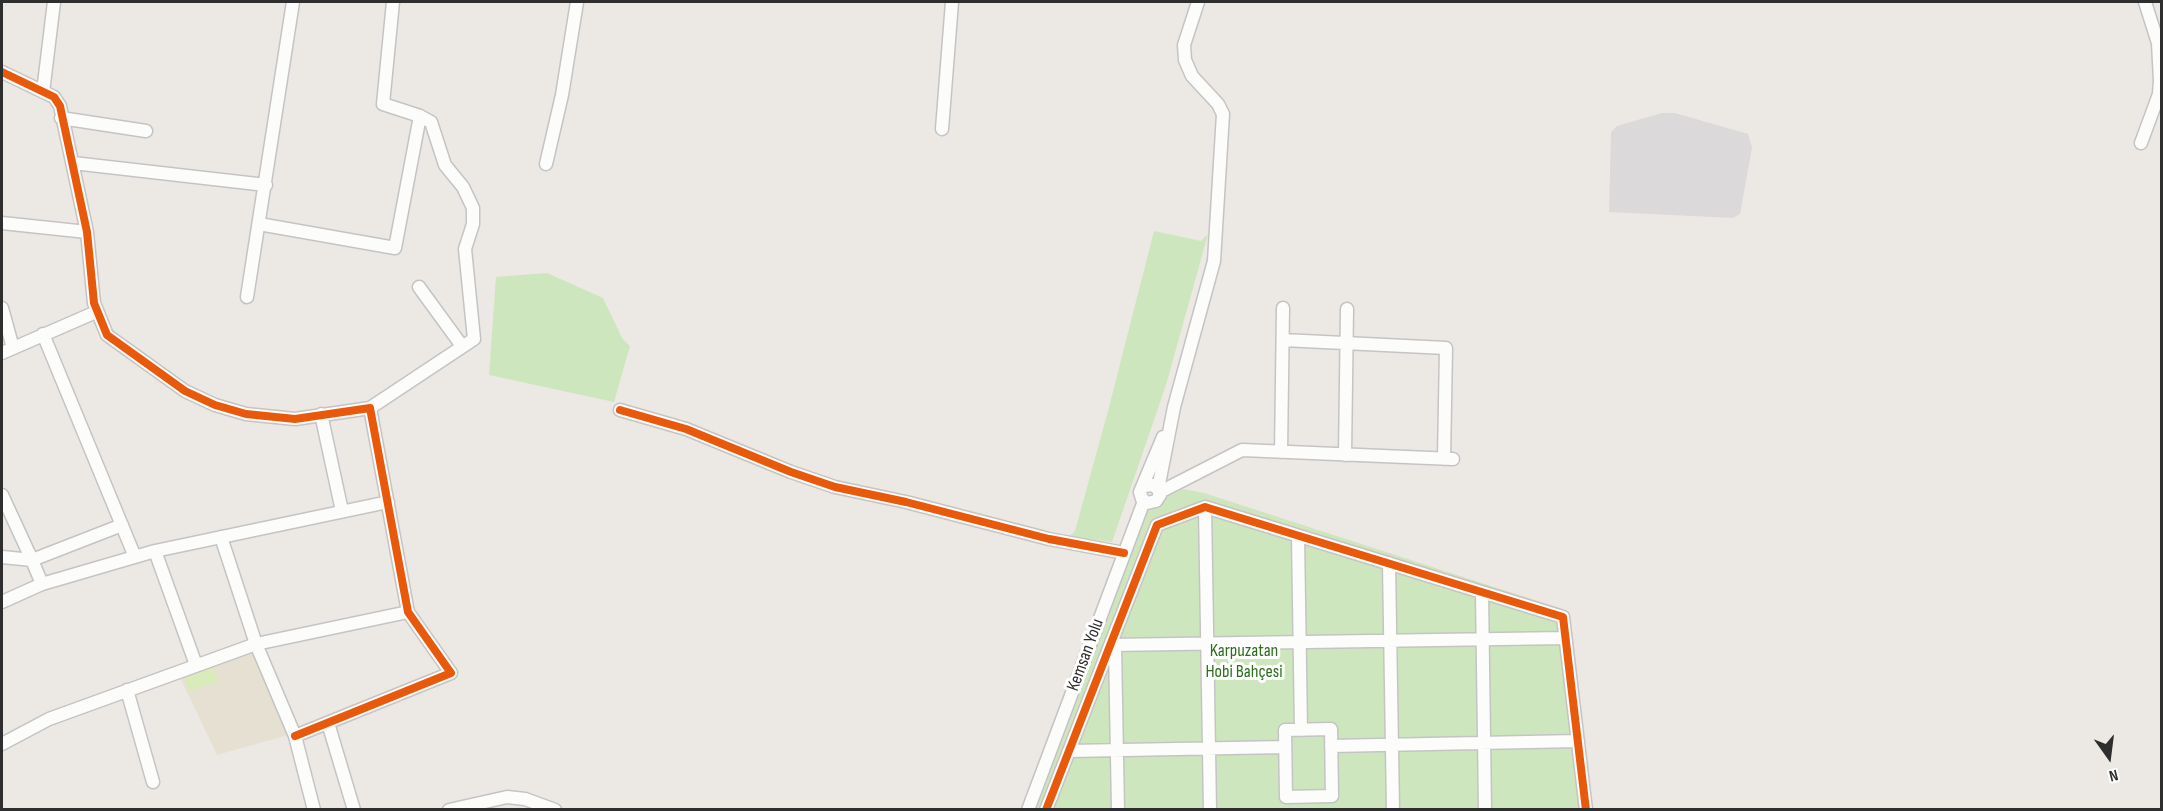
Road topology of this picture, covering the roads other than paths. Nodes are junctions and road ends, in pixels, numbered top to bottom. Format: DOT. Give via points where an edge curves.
graph roads {
  1 [pos="54,2"];
  2 [pos="293,2"];
  3 [pos="393,2"];
  4 [pos="577,2"];
  5 [pos="952,2"];
  6 [pos="1198,2"];
  7 [pos="2145,2"];
  8 [pos="2,72"];
  9 [pos="44,92"];
  10 [pos="420,116"];
  11 [pos="62,118"];
  12 [pos="942,129"];
  13 [pos="146,131"];
  14 [pos="2141,143"];
  15 [pos="73,164"];
  16 [pos="546,164"];
  17 [pos="266,185"];
  18 [pos="2,223"];
  19 [pos="260,224"];
  20 [pos="87,232"];
  21 [pos="418,287"];
  22 [pos="247,297"];
  23 [pos="2,308"];
  24 [pos="1283,308"];
  25 [pos="1347,309"];
  26 [pos="96,312"];
  27 [pos="44,334"];
  28 [pos="1283,340"];
  29 [pos="1347,343"];
  30 [pos="462,346"];
  31 [pos="7,350"];
  32 [pos="1174,407"];
  33 [pos="370,408"];
  34 [pos="620,410"];
  35 [pos="321,414"];
  36 [pos="1281,452"];
  37 [pos="1345,455"];
  38 [pos="1144,486"];
  39 [pos="1159,490"];
  40 [pos="2,495"];
  41 [pos="1144,501"];
  42 [pos="388,502"];
  43 [pos="1205,507"];
  44 [pos="342,512"];
  45 [pos="122,525"];
  46 [pos="1298,536"];
  47 [pos="221,537"];
  48 [pos="155,551"];
  49 [pos="1124,553"];
  50 [pos="2,557"];
  51 [pos="135,557"];
  52 [pos="32,560"];
  53 [pos="1389,563"];
  54 [pos="42,584"];
  55 [pos="1482,592"];
  56 [pos="2,602"];
  57 [pos="408,612"];
  58 [pos="1565,638"];
  59 [pos="1482,640"];
  60 [pos="1390,641"];
  61 [pos="1300,643"];
  62 [pos="256,644"];
  63 [pos="1207,645"];
  64 [pos="1113,646"];
  65 [pos="196,665"];
  66 [pos="127,690"];
  67 [pos="328,723"];
  68 [pos="1301,730"];
  69 [pos="295,736"];
  70 [pos="1578,741"];
  71 [pos="1484,743"];
  72 [pos="2,744"];
  73 [pos="1392,745"];
  74 [pos="1331,746"];
  75 [pos="1285,747"];
  76 [pos="1209,748"];
  77 [pos="1117,750"];
  78 [pos="1069,751"];
  79 [pos="153,782"];
  80 [pos="1302,803"];
  81 [pos="314,810"];
  82 [pos="354,810"];
  83 [pos="449,810"];
  84 [pos="555,810"];
  85 [pos="1028,810"];
  86 [pos="1046,810"];
  87 [pos="1118,810"];
  88 [pos="1210,810"];
  89 [pos="1393,810"];
  90 [pos="1485,810"];
  91 [pos="1586,810"];
  1 -- 9 [label="street"];
  2 -- 17 [label="street"];
  3 -- 10 [label="street" via="383,104"];
  4 -- 16 [label="street"];
  5 -- 12 [label="street"];
  6 -- 32 [label="street" via="1184,45 1185,60 1196,82 1221,107 1223,118 1214,261"];
  7 -- 14 [label="street" via="2158,43 2160,81"];
  8 -- 9 [label="street"];
  9 -- 11 [label="street" via="58,101"];
  10 -- 19 [label="street" via="395,248"];
  10 -- 30 [label="street" via="433,125 446,165 463,187 474,213 465,249 474,339"];
  11 -- 13 [label="street"];
  11 -- 15 [label="street"];
  15 -- 17 [label="street"];
  15 -- 20 [label="street"];
  17 -- 19 [label="street"];
  18 -- 20 [label="street"];
  19 -- 22 [label="street"];
  20 -- 26 [label="street"];
  21 -- 30 [label="street"];
  23 -- 31 [label="street"];
  24 -- 28 [label="street"];
  25 -- 29 [label="street"];
  26 -- 27 [label="street"];
  26 -- 35 [label="street" via="107,335 206,402 270,418"];
  27 -- 31 [label="street"];
  27 -- 45 [label="street"];
  28 -- 29 [label="street"];
  28 -- 36 [label="street"];
  29 -- 37 [label="street"];
  29 -- 37 [label="street" via="1446,348 1448,459"];
  30 -- 33 [label="street"];
  32 -- 38 [label="street"];
  32 -- 39 [label="street"];
  33 -- 35 [label="street"];
  33 -- 42 [label="street"];
  34 -- 49 [label="street" via="686,429 835,487 1049,539"];
  35 -- 44 [label="street"];
  36 -- 37 [label="street"];
  36 -- 39 [label="street" via="1242,450"];
  38 -- 39 [label="street" via="1153,484"];
  38 -- 41 [label="street" via="1140,492"];
  39 -- 41 [label="street" via="1156,501"];
  40 -- 52 [label="street"];
  41 -- 49 [label="street, Kemsan Yolu"];
  42 -- 44 [label="street"];
  42 -- 57 [label="street"];
  43 -- 46 [label="street"];
  43 -- 63 [label="street"];
  43 -- 64 [label="street" via="1157,525"];
  44 -- 47 [label="street"];
  45 -- 51 [label="street"];
  45 -- 52 [label="street"];
  46 -- 53 [label="street"];
  46 -- 61 [label="street"];
  47 -- 48 [label="street"];
  47 -- 62 [label="street"];
  48 -- 51 [label="street"];
  48 -- 65 [label="street"];
  49 -- 85 [label="street, Kemsan Yolu"];
  50 -- 52 [label="street"];
  51 -- 54 [label="street"];
  52 -- 54 [label="street"];
  53 -- 55 [label="street"];
  53 -- 60 [label="street"];
  54 -- 56 [label="street"];
  55 -- 58 [label="street" via="1563,617"];
  55 -- 59 [label="street"];
  57 -- 62 [label="street"];
  57 -- 67 [label="street" via="451,673"];
  58 -- 59 [label="street"];
  58 -- 70 [label="street"];
  59 -- 60 [label="street"];
  59 -- 71 [label="street"];
  60 -- 61 [label="street"];
  60 -- 73 [label="street"];
  61 -- 63 [label="street"];
  61 -- 68 [label="street"];
  62 -- 65 [label="street"];
  62 -- 69 [label="street"];
  63 -- 64 [label="street"];
  63 -- 76 [label="street"];
  64 -- 77 [label="street"];
  64 -- 78 [label="street"];
  65 -- 66 [label="street"];
  66 -- 72 [label="street" via="49,719"];
  66 -- 79 [label="street"];
  67 -- 69 [label="street"];
  67 -- 82 [label="street"];
  68 -- 74 [label="street" via="1331,729"];
  68 -- 75 [label="street" via="1285,730"];
  69 -- 81 [label="street"];
  70 -- 71 [label="street"];
  70 -- 91 [label="street"];
  71 -- 73 [label="street"];
  71 -- 90 [label="street"];
  73 -- 74 [label="street"];
  73 -- 89 [label="street"];
  74 -- 80 [label="street" via="1332,796"];
  75 -- 76 [label="street"];
  75 -- 80 [label="street" via="1286,797"];
  76 -- 77 [label="street"];
  76 -- 88 [label="street"];
  77 -- 78 [label="street"];
  77 -- 87 [label="street"];
  78 -- 86 [label="street"];
  83 -- 84 [label="street" via="507,797"];
}
